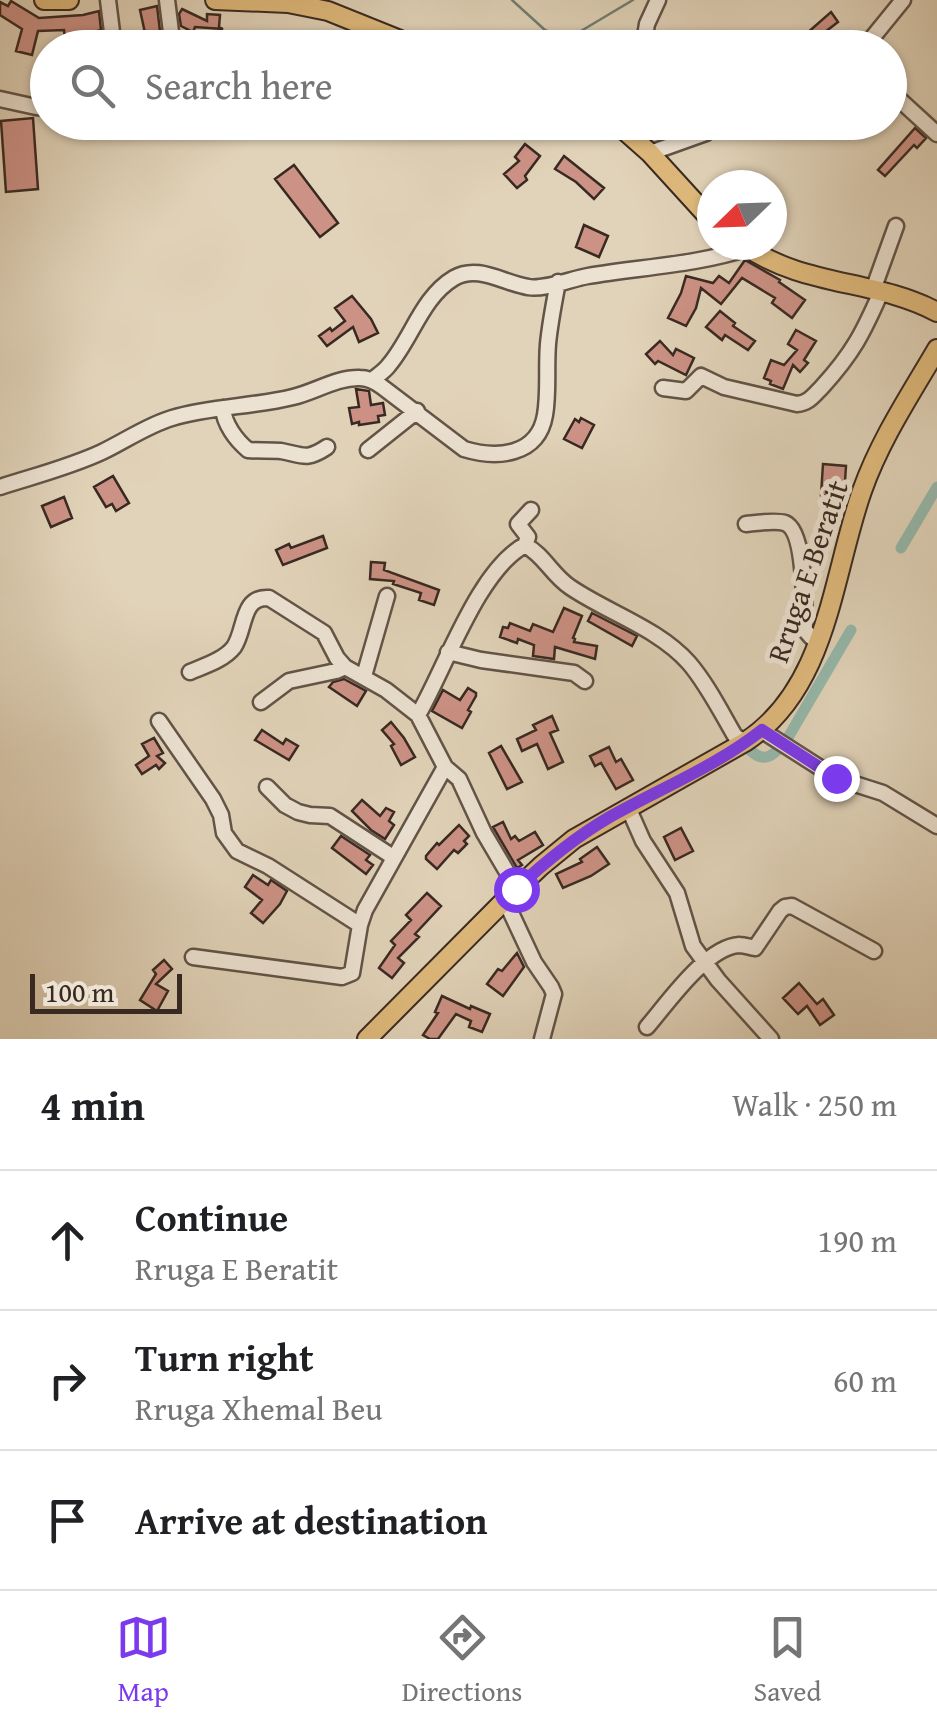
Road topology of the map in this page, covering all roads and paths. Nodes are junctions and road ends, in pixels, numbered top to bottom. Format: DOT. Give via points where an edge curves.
graph roads {
  1 [pos="44,0"];
  2 [pos="69,0"];
  3 [pos="108,0"];
  4 [pos="166,0"];
  5 [pos="215,0"];
  6 [pos="658,0"];
  7 [pos="902,0"];
  8 [pos="112,30"];
  9 [pos="170,30"];
  10 [pos="375,30"];
  11 [pos="646,30"];
  12 [pos="878,30"];
  13 [pos="0,99"];
  14 [pos="30,105"];
  15 [pos="907,107"];
  16 [pos="937,134"];
  17 [pos="640,140"];
  18 [pos="686,140"];
  19 [pos="650,153"];
  20 [pos="697,205"];
  21 [pos="896,226"];
  22 [pos="704,260"];
  23 [pos="768,260"];
  24 [pos="558,282"];
  25 [pos="878,291"];
  26 [pos="937,312"];
  27 [pos="937,349"];
  28 [pos="372,380"];
  29 [pos="663,388"];
  30 [pos="223,408"];
  31 [pos="417,411"];
  32 [pos="326,447"];
  33 [pos="368,450"];
  34 [pos="0,487"];
  35 [pos="531,510"];
  36 [pos="746,524"];
  37 [pos="525,545"];
  38 [pos="387,596"];
  39 [pos="818,641"];
  40 [pos="448,652"];
  41 [pos="345,667"];
  42 [pos="190,672"];
  43 [pos="364,676"];
  44 [pos="586,681"];
  45 [pos="261,702"];
  46 [pos="418,715"];
  47 [pos="159,721"];
  48 [pos="775,739"];
  49 [pos="745,742"];
  50 [pos="444,767"];
  51 [pos="267,788"];
  52 [pos="628,807"];
  53 [pos="937,826"];
  54 [pos="393,857"];
  55 [pos="511,894"];
  56 [pos="360,924"];
  57 [pos="874,951"];
  58 [pos="193,957"];
  59 [pos="705,962"];
  60 [pos="647,1027"];
  61 [pos="368,1039"];
  62 [pos="542,1039"];
  63 [pos="772,1039"];
  1 -- 2 [label="main road"];
  3 -- 8 [label="street"];
  4 -- 9 [label="street"];
  5 -- 10 [label="main road" via="328,11"];
  6 -- 11 [label="street"];
  7 -- 12 [label="street"];
  13 -- 14 [label="street"];
  15 -- 16 [label="street"];
  17 -- 19 [label="main road"];
  18 -- 19 [label="street"];
  19 -- 20 [label="main road"];
  21 -- 25 [label="street"];
  22 -- 24 [label="street"];
  23 -- 25 [label="main road"];
  24 -- 28 [label="street" via="530,288 475,272 448,281"];
  24 -- 31 [label="street" via="539,435 523,449 479,454"];
  25 -- 26 [label="main road"];
  25 -- 29 [label="street" via="860,340 808,402 724,387 701,376 686,392"];
  27 -- 39 [label="main road, Rruga E Beratit" via="868,476"];
  28 -- 30 [label="street" via="340,380 294,397"];
  28 -- 31 [label="street"];
  30 -- 32 [label="street" via="248,450 301,457"];
  30 -- 34 [label="street" via="168,419 98,454"];
  31 -- 33 [label="street"];
  35 -- 37 [label="street" via="518,524 528,537"];
  36 -- 39 [label="street" via="790,528 802,559 805,630"];
  37 -- 40 [label="street" via="490,581"];
  37 -- 49 [label="street" via="571,588 689,664"];
  38 -- 43 [label="street"];
  39 -- 48 [label="main road, Rruga E Beratit"];
  40 -- 44 [label="street" via="574,673"];
  40 -- 46 [label="street"];
  41 -- 42 [label="street" via="324,634 262,597 248,608 228,654"];
  41 -- 43 [label="street"];
  41 -- 45 [label="street" via="289,681"];
  43 -- 46 [label="street"];
  46 -- 50 [label="street"];
  47 -- 56 [label="street" via="214,799 230,844"];
  48 -- 49 [label="main road, Rruga E Beratit"];
  48 -- 53 [label="street" via="836,778 883,793"];
  49 -- 52 [label="main road, Rruga E Beratit"];
  50 -- 54 [label="street"];
  50 -- 55 [label="street" via="459,779"];
  51 -- 54 [label="street" via="298,812 330,816"];
  52 -- 55 [label="main road, Rruga E Beratit" via="574,839"];
  52 -- 59 [label="street" via="677,892 690,941"];
  54 -- 56 [label="street"];
  55 -- 61 [label="main road, Rruga E Beratit"];
  55 -- 62 [label="street" via="534,962 554,994"];
  56 -- 58 [label="street" via="352,974 342,976"];
  57 -- 59 [label="street" via="786,906 755,948 737,945"];
  59 -- 60 [label="street"];
  59 -- 63 [label="street"];
}
